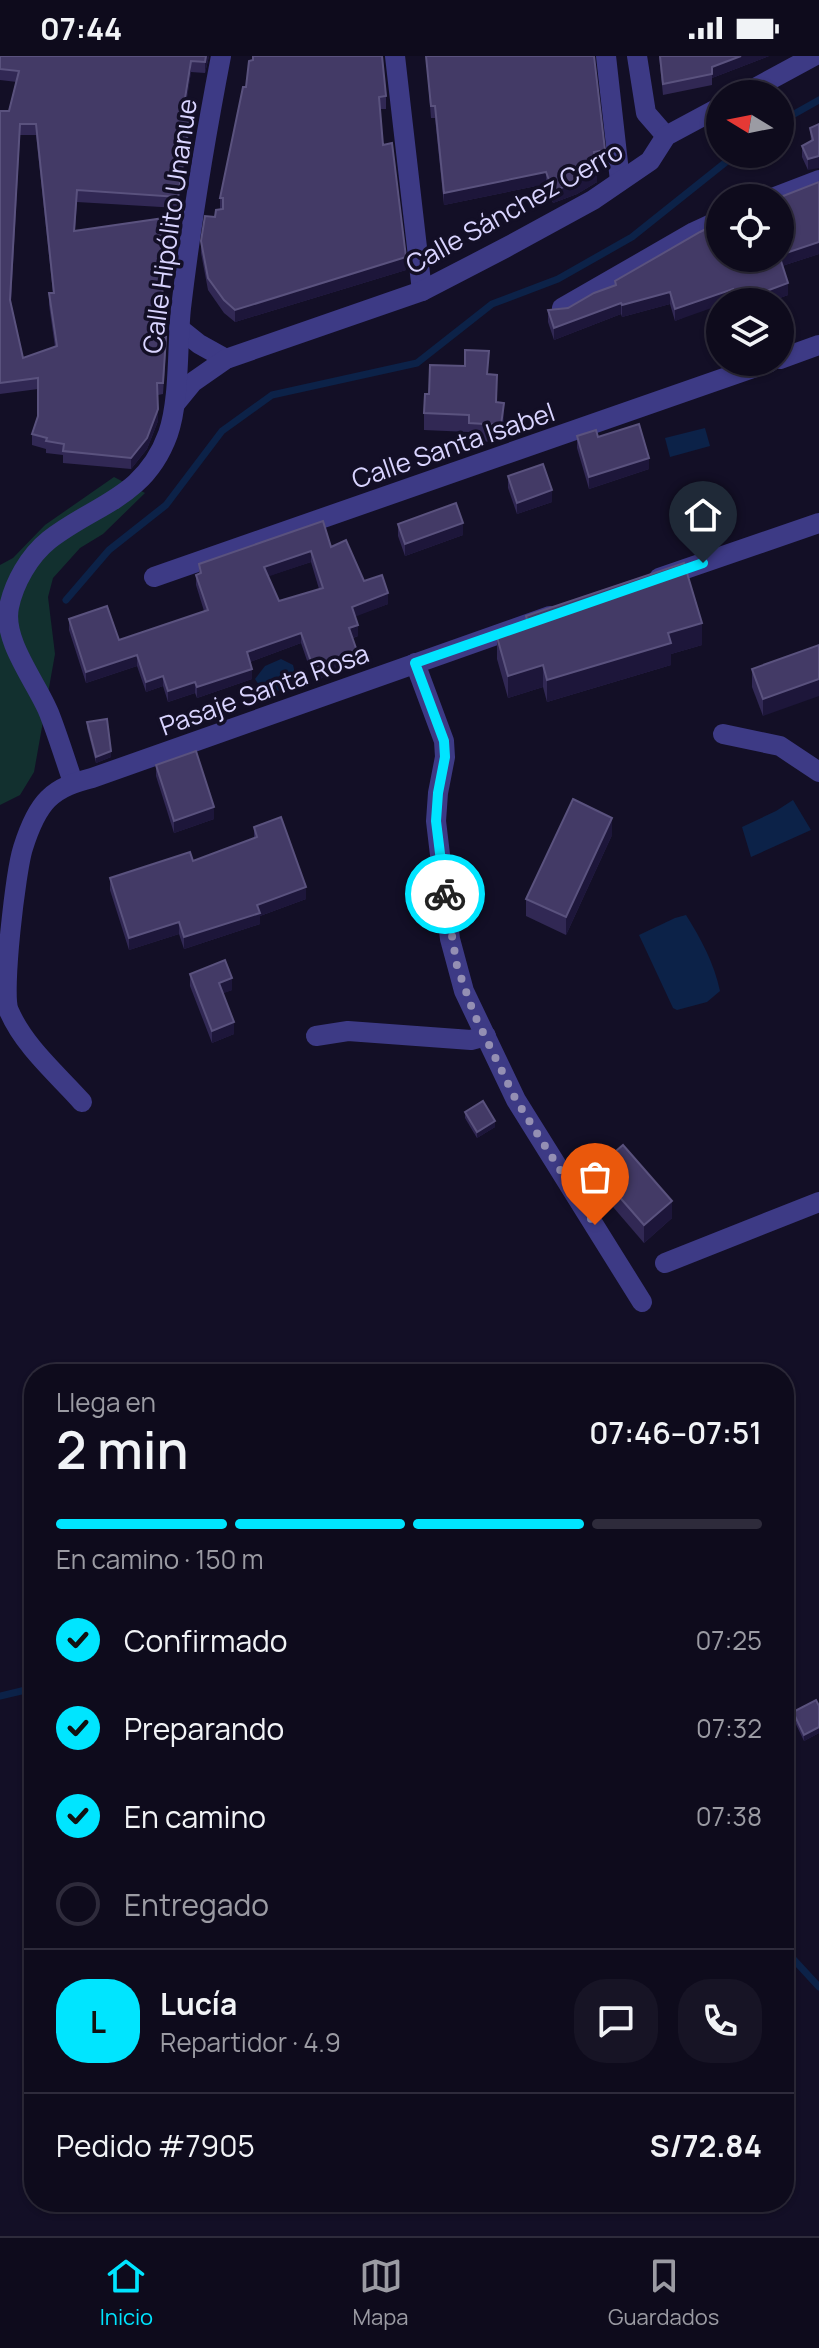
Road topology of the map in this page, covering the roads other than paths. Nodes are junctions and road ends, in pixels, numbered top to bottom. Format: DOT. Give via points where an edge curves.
graph roads {
  1 [pos="221,56"];
  2 [pos="395,56"];
  3 [pos="606,56"];
  4 [pos="637,56"];
  5 [pos="814,56"];
  6 [pos="770,80"];
  7 [pos="646,113"];
  8 [pos="706,115"];
  9 [pos="613,123"];
  10 [pos="666,136"];
  11 [pos="819,180"];
  12 [pos="620,181"];
  13 [pos="794,190"];
  14 [pos="706,226"];
  15 [pos="422,291"];
  16 [pos="562,308"];
  17 [pos="179,328"];
  18 [pos="819,345"];
  19 [pos="794,354"];
  20 [pos="226,359"];
  21 [pos="730,376"];
  22 [pos="175,404"];
  23 [pos="819,523"];
  24 [pos="154,577"];
  25 [pos="639,585"];
  26 [pos="564,611"];
  27 [pos="415,663"];
  28 [pos="723,734"];
  29 [pos="819,772"];
  30 [pos="73,782"];
  31 [pos="316,1036"];
  32 [pos="486,1036"];
  33 [pos="82,1102"];
  34 [pos="819,1202"];
  35 [pos="665,1263"];
  36 [pos="642,1302"];
  1 -- 17 [label="street, Calle Hipólito Unanue"];
  2 -- 15 [label="street"];
  3 -- 9 [label="street"];
  4 -- 7 [label="street"];
  5 -- 6 [label="street"];
  7 -- 9 [label="street" via="626,109"];
  7 -- 10 [label="street"];
  8 -- 10 [label="street, Calle Sánchez Cerro"];
  9 -- 12 [label="street"];
  10 -- 12 [label="street, Calle Sánchez Cerro" via="650,161"];
  11 -- 13 [label="street"];
  12 -- 15 [label="street, Calle Sánchez Cerro"];
  14 -- 16 [label="street"];
  15 -- 20 [label="street, Calle Sánchez Cerro"];
  17 -- 20 [label="street"];
  17 -- 22 [label="street, Calle Hipólito Unanue"];
  18 -- 19 [label="street"];
  20 -- 22 [label="street, Calle Sánchez Cerro" via="193,382"];
  21 -- 24 [label="street, Calle Santa Isabel"];
  22 -- 30 [label="street" via="168,435 137,484 48,541 23,570 9,608 9,632 49,713"];
  23 -- 25 [label="street"];
  26 -- 27 [label="street, Pasaje Santa Rosa"];
  27 -- 30 [label="street, Pasaje Santa Rosa"];
  27 -- 32 [label="street" via="444,741 436,821 450,939 464,991"];
  28 -- 29 [label="street" via="780,746"];
  30 -- 33 [label="street, Pasaje Santa Rosa" via="49,797 23,848 6,1001 22,1034"];
  31 -- 32 [label="street" via="338,1031"];
  32 -- 36 [label="street" via="516,1100"];
  34 -- 35 [label="street"];
}
